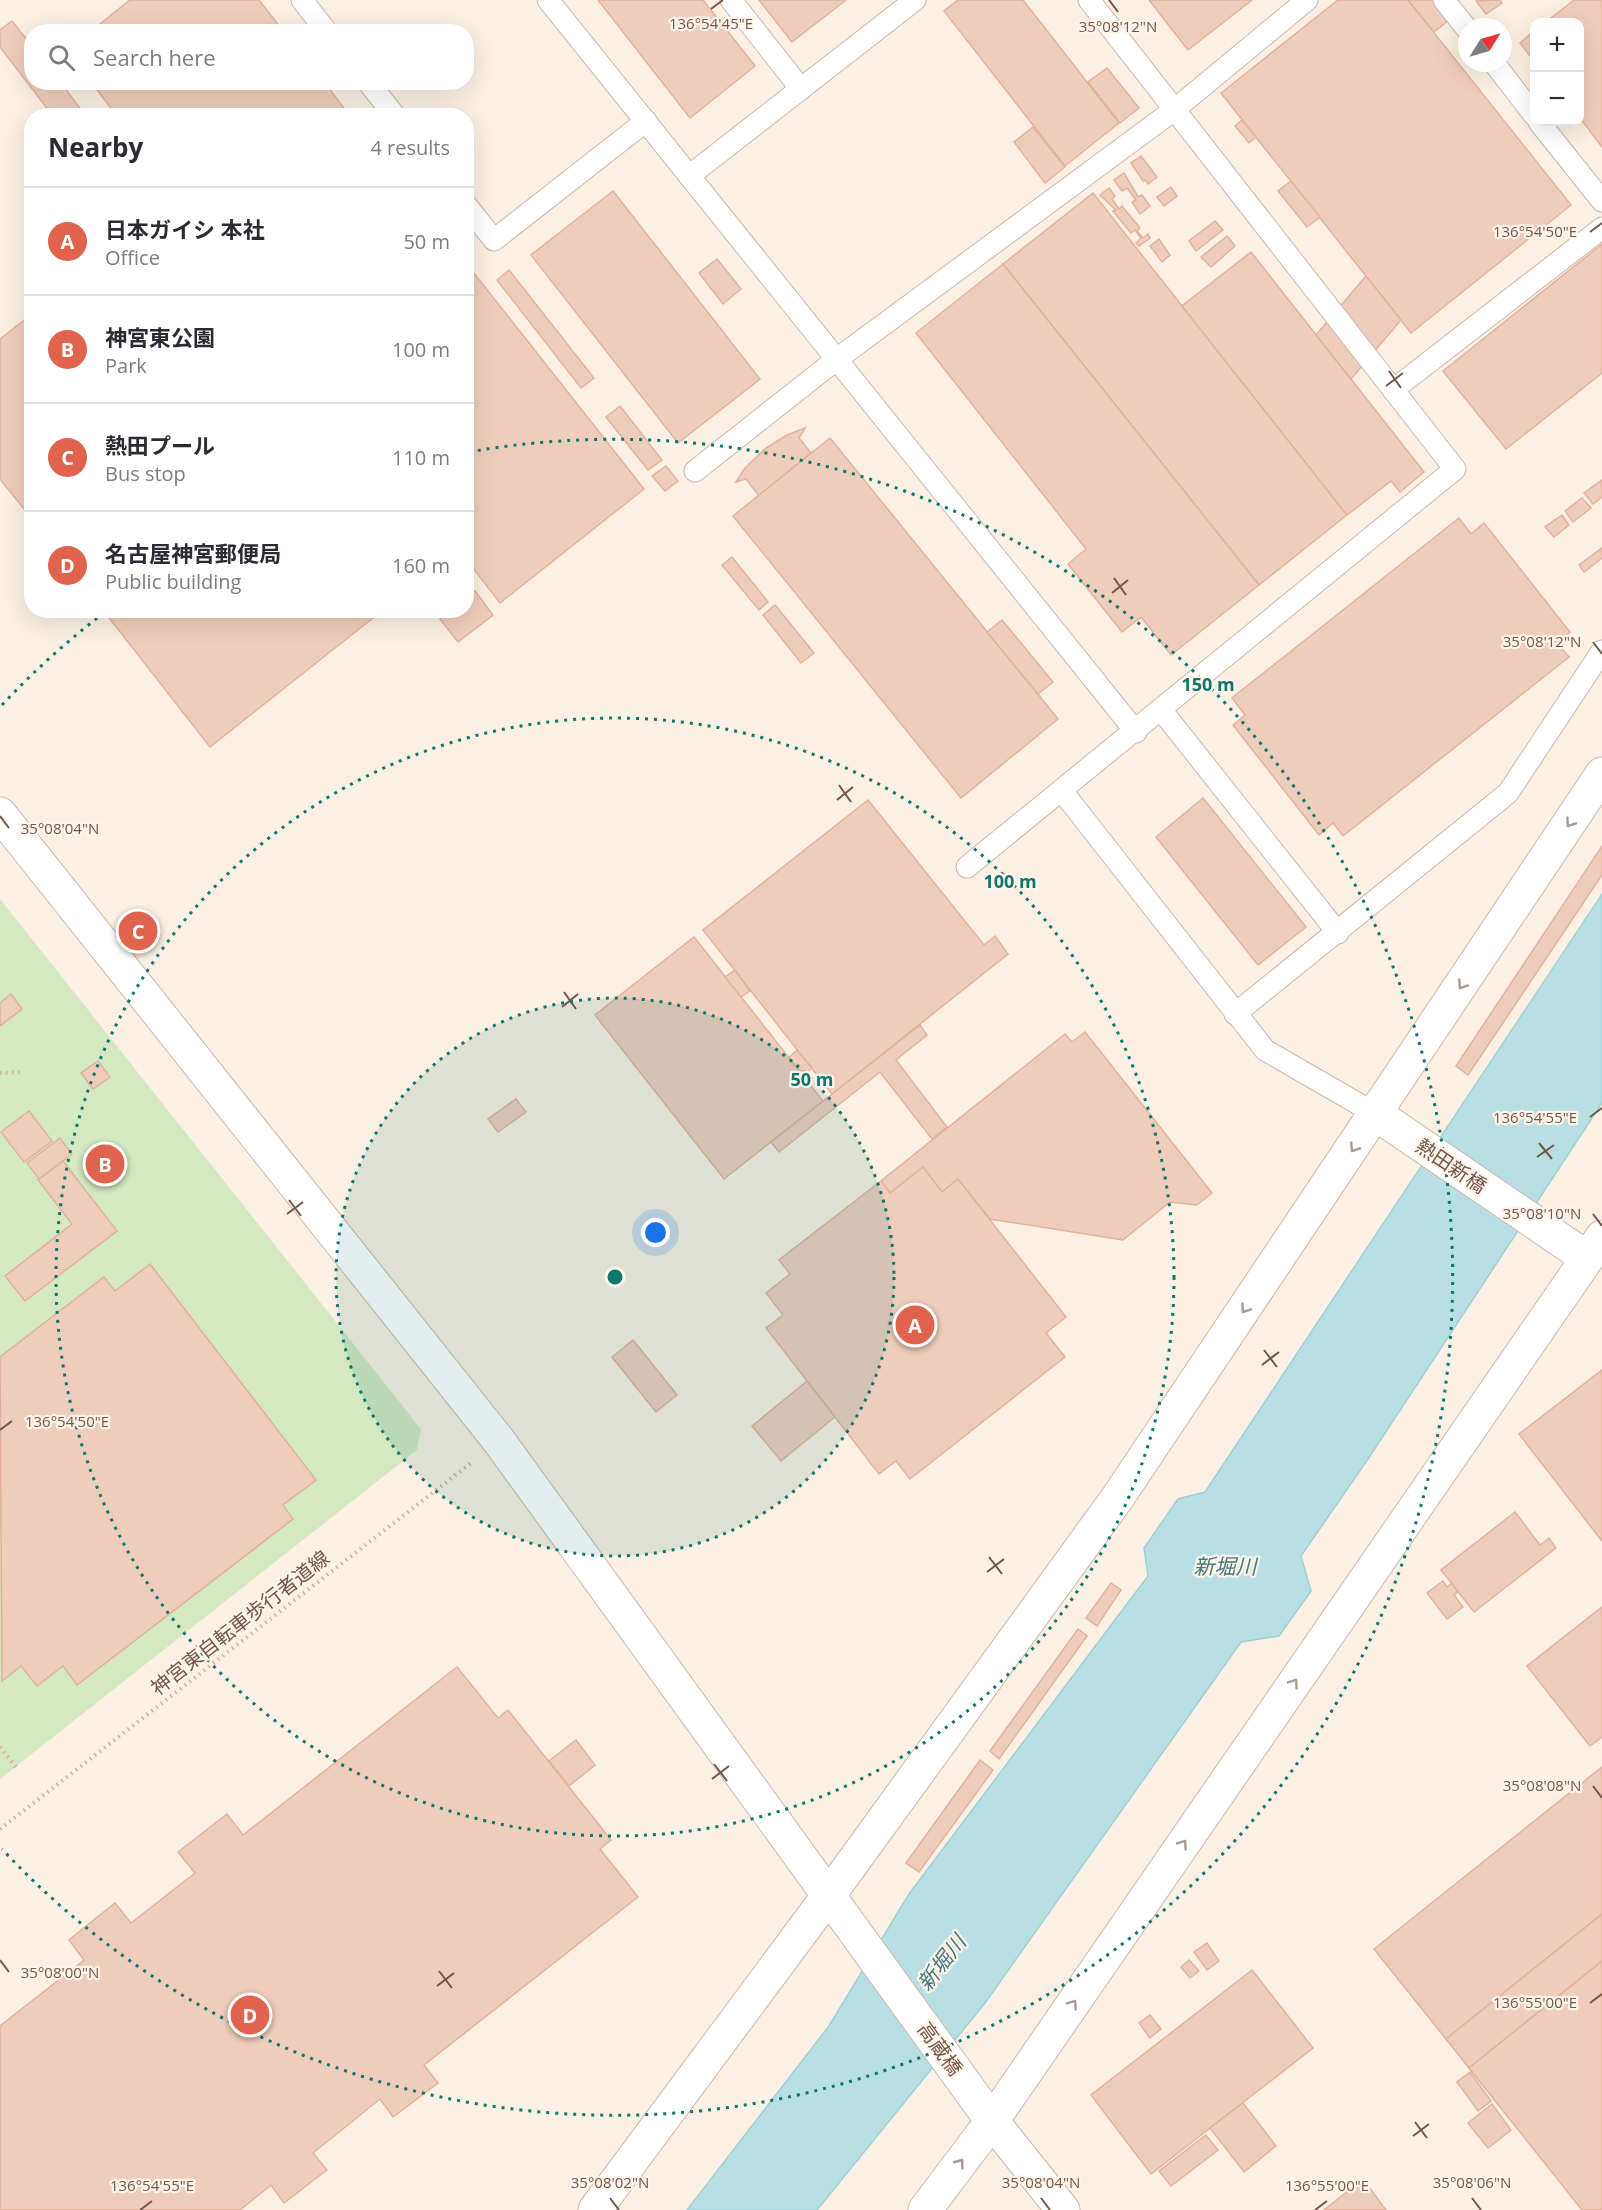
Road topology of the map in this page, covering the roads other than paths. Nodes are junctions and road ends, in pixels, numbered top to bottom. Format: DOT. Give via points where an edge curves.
graph roads {
  1 [pos="302,0"];
  2 [pos="548,0"];
  3 [pos="731,0"];
  4 [pos="915,0"];
  5 [pos="1089,0"];
  6 [pos="1444,0"];
  7 [pos="1304,1"];
  8 [pos="1458,18"];
  9 [pos="321,24"];
  10 [pos="1501,72"];
  11 [pos="801,89"];
  12 [pos="374,90"];
  13 [pos="388,108"];
  14 [pos="1174,110"];
  15 [pos="1530,110"];
  16 [pos="646,121"];
  17 [pos="1542,126"];
  18 [pos="689,176"];
  19 [pos="1602,201"];
  20 [pos="474,216"];
  21 [pos="1602,228"];
  22 [pos="837,359"];
  23 [pos="1393,390"];
  24 [pos="695,471"];
  25 [pos="1602,651"];
  26 [pos="1162,711"];
  27 [pos="1136,732"];
  28 [pos="1602,774"];
  29 [pos="1062,791"];
  30 [pos="0,814"];
  31 [pos="967,867"];
  32 [pos="1338,933"];
  33 [pos="1235,1014"];
  34 [pos="1376,1114"];
  35 [pos="1597,1254"];
  36 [pos="829,1895"];
  37 [pos="992,2121"];
  38 [pos="594,2210"];
  39 [pos="925,2210"];
  40 [pos="1063,2210"];
  1 -- 9 [label="lane"];
  2 -- 16 [label="lane"];
  3 -- 11 [label="lane"];
  4 -- 11 [label="lane"];
  5 -- 14 [label="lane"];
  6 -- 8 [label="lane"];
  7 -- 14 [label="lane"];
  10 -- 15 [label="lane"];
  11 -- 18 [label="lane"];
  12 -- 13 [label="lane"];
  14 -- 22 [label="lane"];
  14 -- 23 [label="lane"];
  16 -- 18 [label="lane"];
  16 -- 20 [label="lane" via="494,240"];
  17 -- 19 [label="lane"];
  18 -- 22 [label="lane"];
  21 -- 23 [label="lane"];
  22 -- 24 [label="lane"];
  22 -- 27 [label="lane"];
  23 -- 26 [label="lane" via="1455,470"];
  25 -- 32 [label="lane" via="1508,793"];
  26 -- 27 [label="lane"];
  26 -- 32 [label="lane"];
  27 -- 29 [label="lane"];
  28 -- 34 [label="street, one-way"];
  29 -- 31 [label="lane"];
  29 -- 33 [label="lane"];
  30 -- 36 [label="street, 高蔵橋" via="499,1441"];
  32 -- 33 [label="lane"];
  33 -- 34 [label="lane" via="1265,1050"];
  34 -- 35 [label="street, 熱田新橋" via="1554,1236"];
  34 -- 36 [label="street, one-way" via="1118,1497"];
  37 -- 35 [label="street, one-way"];
  36 -- 37 [label="street, 高蔵橋"];
  36 -- 38 [label="street"];
  39 -- 37 [label="street, one-way"];
  37 -- 40 [label="street, 高蔵橋"];
}
